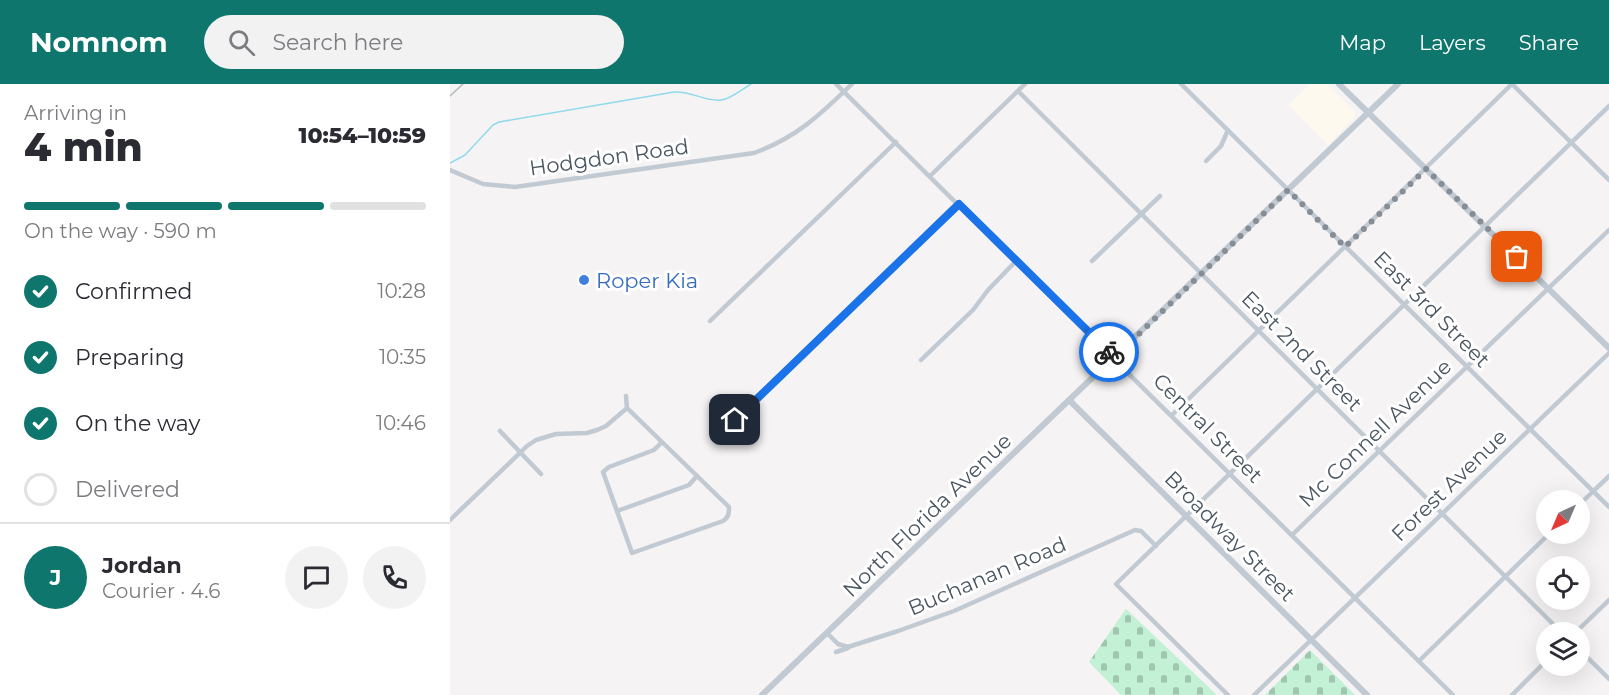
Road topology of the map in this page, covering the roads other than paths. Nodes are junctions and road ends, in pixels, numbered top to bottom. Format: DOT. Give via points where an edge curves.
graph roads {
  1 [pos="836,84"];
  2 [pos="852,84"];
  3 [pos="1025,84"];
  4 [pos="1181,84"];
  5 [pos="1339,84"];
  6 [pos="1398,84"];
  7 [pos="1512,84"];
  8 [pos="844,92"];
  9 [pos="1017,92"];
  10 [pos="1609,106"];
  11 [pos="1368,114"];
  12 [pos="1228,130"];
  13 [pos="896,142"];
  14 [pos="1572,143"];
  15 [pos="1206,161"];
  16 [pos="1426,169"];
  17 [pos="450,170"];
  18 [pos="930,176"];
  19 [pos="1609,180"];
  20 [pos="1288,190"];
  21 [pos="1160,196"];
  22 [pos="959,204"];
  23 [pos="1142,214"];
  24 [pos="1486,226"];
  25 [pos="1609,230"];
  26 [pos="1345,247"];
  27 [pos="1016,261"];
  28 [pos="1092,261"];
  29 [pos="1201,273"];
  30 [pos="1549,288"];
  31 [pos="1404,304"];
  32 [pos="710,321"];
  33 [pos="1259,331"];
  34 [pos="1609,348"];
  35 [pos="1609,353"];
  36 [pos="1114,358"];
  37 [pos="921,360"];
  38 [pos="1467,366"];
  39 [pos="1317,389"];
  40 [pos="626,396"];
  41 [pos="1069,400"];
  42 [pos="627,408"];
  43 [pos="1172,415"];
  44 [pos="735,420"];
  45 [pos="1530,429"];
  46 [pos="500,431"];
  47 [pos="662,442"];
  48 [pos="520,452"];
  49 [pos="1380,452"];
  50 [pos="1230,472"];
  51 [pos="541,474"];
  52 [pos="697,476"];
  53 [pos="1609,476"];
  54 [pos="1593,491"];
  55 [pos="1590,494"];
  56 [pos="1609,507"];
  57 [pos="617,511"];
  58 [pos="1442,515"];
  59 [pos="1186,517"];
  60 [pos="450,520"];
  61 [pos="1293,534"];
  62 [pos="1539,544"];
  63 [pos="1156,546"];
  64 [pos="1505,576"];
  65 [pos="1356,597"];
  66 [pos="1609,600"];
  67 [pos="1551,622"];
  68 [pos="1586,622"];
  69 [pos="827,633"];
  70 [pos="1311,640"];
  71 [pos="850,647"];
  72 [pos="836,652"];
  73 [pos="1590,660"];
  74 [pos="1419,661"];
  75 [pos="1536,671"];
  76 [pos="1609,679"];
  77 [pos="762,695"];
  78 [pos="1228,695"];
  79 [pos="1254,695"];
  80 [pos="1367,695"];
  81 [pos="1454,695"];
  82 [pos="1512,695"];
  1 -- 8 [label="street, Central Street"];
  2 -- 8 [label="street, Hodgdon Road"];
  3 -- 9 [label="street"];
  4 -- 12 [label="street, East 3rd Street"];
  5 -- 11 [label="street"];
  6 -- 11 [label="street, North Florida Avenue"];
  7 -- 14 [label="street"];
  7 -- 16 [label="street"];
  8 -- 13 [label="street, Central Street"];
  8 -- 17 [label="street, Hodgdon Road" via="809,124 774,146 754,153 533,186 497,187"];
  9 -- 18 [label="street"];
  9 -- 23 [label="street, East 2nd Street"];
  10 -- 14 [label="street"];
  11 -- 16 [label="street"];
  11 -- 20 [label="street, North Florida Avenue"];
  12 -- 15 [label="street" via="1223,144"];
  12 -- 20 [label="street, East 3rd Street"];
  13 -- 18 [label="street, Central Street"];
  13 -- 32 [label="street"];
  14 -- 19 [label="street"];
  14 -- 24 [label="street"];
  16 -- 24 [label="street"];
  16 -- 26 [label="street"];
  18 -- 22 [label="street, Central Street"];
  20 -- 26 [label="street, East 3rd Street"];
  20 -- 29 [label="street, North Florida Avenue"];
  21 -- 23 [label="street"];
  22 -- 27 [label="street, Central Street"];
  22 -- 44 [label="street"];
  23 -- 28 [label="street"];
  23 -- 29 [label="street, East 2nd Street"];
  24 -- 30 [label="street"];
  24 -- 31 [label="street"];
  25 -- 30 [label="street, Mc Connell Avenue"];
  26 -- 31 [label="street, East 3rd Street"];
  26 -- 33 [label="street"];
  27 -- 36 [label="street, Central Street"];
  27 -- 37 [label="street"];
  29 -- 33 [label="street, East 2nd Street"];
  29 -- 36 [label="street, North Florida Avenue"];
  30 -- 34 [label="street"];
  30 -- 38 [label="street, Mc Connell Avenue"];
  31 -- 38 [label="street, East 3rd Street"];
  31 -- 39 [label="street"];
  33 -- 39 [label="street, East 2nd Street"];
  33 -- 43 [label="street"];
  35 -- 45 [label="street, Forest Avenue"];
  36 -- 41 [label="street, North Florida Avenue"];
  36 -- 43 [label="street, Central Street"];
  38 -- 45 [label="street, East 3rd Street"];
  38 -- 49 [label="street, Mc Connell Avenue"];
  39 -- 49 [label="street, East 2nd Street"];
  39 -- 50 [label="street"];
  40 -- 42 [label="street"];
  41 -- 59 [label="street, Broadway Street"];
  41 -- 69 [label="street, North Florida Avenue"];
  42 -- 47 [label="street"];
  42 -- 48 [label="street" via="597,430 546,436"];
  43 -- 50 [label="street, Central Street"];
  45 -- 54 [label="street, East 3rd Street"];
  45 -- 58 [label="street, Forest Avenue"];
  46 -- 48 [label="street"];
  47 -- 52 [label="street"];
  47 -- 57 [label="street" via="654,450 605,470 603,476"];
  48 -- 51 [label="street"];
  48 -- 60 [label="street"];
  49 -- 58 [label="street, East 2nd Street"];
  49 -- 61 [label="street, Mc Connell Avenue"];
  50 -- 59 [label="street"];
  50 -- 61 [label="street, Central Street"];
  52 -- 57 [label="street" via="689,485"];
  52 -- 57 [label="street" via="729,507 723,521 632,552"];
  53 -- 54 [label="street"];
  54 -- 55 [label="street"];
  54 -- 56 [label="street, East 3rd Street"];
  58 -- 64 [label="street, East 2nd Street"];
  58 -- 65 [label="street, Forest Avenue"];
  59 -- 63 [label="street"];
  59 -- 70 [label="street, Broadway Street"];
  61 -- 65 [label="street, Central Street"];
  62 -- 64 [label="street"];
  63 -- 71 [label="street, Buchanan Road" via="1135,530 954,610"];
  63 -- 78 [label="street" via="1116,584"];
  64 -- 67 [label="street, East 2nd Street"];
  64 -- 74 [label="street"];
  65 -- 70 [label="street, Forest Avenue"];
  65 -- 74 [label="street, Central Street"];
  66 -- 68 [label="street"];
  69 -- 71 [label="street" via="840,645"];
  69 -- 77 [label="street, North Florida Avenue"];
  70 -- 79 [label="street, Forest Avenue"];
  70 -- 80 [label="street, Broadway Street"];
  71 -- 72 [label="street"];
  73 -- 76 [label="street"];
  74 -- 81 [label="street, Central Street"];
  75 -- 82 [label="street"];
}
